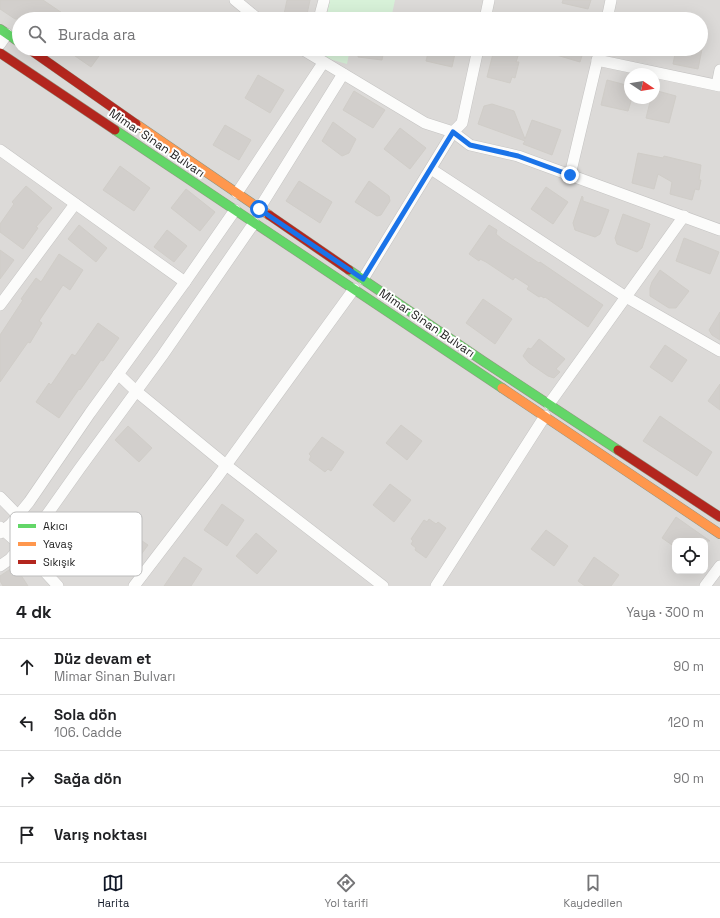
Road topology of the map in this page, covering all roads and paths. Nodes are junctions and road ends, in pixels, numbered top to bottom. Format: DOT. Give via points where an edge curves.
graph roads {
  1 [pos="235,0"];
  2 [pos="324,0"];
  3 [pos="489,0"];
  4 [pos="611,0"];
  5 [pos="250,12"];
  6 [pos="321,12"];
  7 [pos="486,12"];
  8 [pos="608,12"];
  9 [pos="4,32"];
  10 [pos="0,44"];
  11 [pos="0,53"];
  12 [pos="39,56"];
  13 [pos="314,56"];
  14 [pos="476,56"];
  15 [pos="599,56"];
  16 [pos="607,56"];
  17 [pos="323,63"];
  18 [pos="720,70"];
  19 [pos="343,74"];
  20 [pos="719,85"];
  21 [pos="453,132"];
  22 [pos="0,150"];
  23 [pos="431,168"];
  24 [pos="570,175"];
  25 [pos="237,193"];
  26 [pos="75,204"];
  27 [pos="259,209"];
  28 [pos="235,210"];
  29 [pos="684,216"];
  30 [pos="254,223"];
  31 [pos="720,230"];
  32 [pos="363,279"];
  33 [pos="186,282"];
  34 [pos="354,289"];
  35 [pos="626,297"];
  36 [pos="0,305"];
  37 [pos="720,351"];
  38 [pos="118,374"];
  39 [pos="136,391"];
  40 [pos="549,404"];
  41 [pos="545,416"];
  42 [pos="226,465"];
  43 [pos="0,497"];
  44 [pos="15,512"];
  45 [pos="21,512"];
  46 [pos="49,512"];
  47 [pos="720,517"];
  48 [pos="10,522"];
  49 [pos="1,530"];
  50 [pos="720,534"];
  51 [pos="10,537"];
  52 [pos="10,559"];
  53 [pos="0,566"];
  54 [pos="720,566"];
  55 [pos="142,575"];
  56 [pos="49,576"];
  57 [pos="142,576"];
  58 [pos="58,586"];
  59 [pos="134,586"];
  60 [pos="383,586"];
  61 [pos="436,586"];
  62 [pos="705,586"];
  1 -- 5 [label="street"];
  2 -- 6 [label="street"];
  3 -- 7 [label="street"];
  4 -- 8 [label="street"];
  9 -- 10 [label="street"];
  11 -- 28 [label="main road, Mimar Sinan Bulvarı"];
  12 -- 25 [label="main road, Mimar Sinan Bulvarı"];
  13 -- 17 [label="street"];
  14 -- 21 [label="street" via="462,123"];
  15 -- 24 [label="street"];
  16 -- 20 [label="street"];
  17 -- 19 [label="street"];
  17 -- 25 [label="street"];
  18 -- 20 [label="street"];
  19 -- 21 [label="street" via="425,123"];
  19 -- 27 [label="street"];
  21 -- 23 [label="street"];
  21 -- 24 [label="street" via="470,145 518,156"];
  22 -- 26 [label="street"];
  23 -- 32 [label="street"];
  23 -- 35 [label="street"];
  24 -- 29 [label="street"];
  25 -- 27 [label="main road, Mimar Sinan Bulvarı"];
  26 -- 33 [label="street"];
  26 -- 36 [label="street"];
  27 -- 32 [label="main road, Mimar Sinan Bulvarı"];
  28 -- 30 [label="main road, Mimar Sinan Bulvarı"];
  28 -- 33 [label="street"];
  29 -- 31 [label="street"];
  29 -- 35 [label="street"];
  30 -- 34 [label="main road, Mimar Sinan Bulvarı"];
  30 -- 39 [label="street"];
  32 -- 40 [label="main road, Mimar Sinan Bulvarı"];
  33 -- 38 [label="street"];
  34 -- 41 [label="main road, Mimar Sinan Bulvarı"];
  34 -- 42 [label="street"];
  35 -- 37 [label="street"];
  35 -- 40 [label="street"];
  38 -- 39 [label="street"];
  38 -- 45 [label="street"];
  39 -- 42 [label="street"];
  39 -- 46 [label="street"];
  40 -- 47 [label="main road, Mimar Sinan Bulvarı"];
  41 -- 50 [label="main road, Mimar Sinan Bulvarı"];
  41 -- 61 [label="street"];
  42 -- 55 [label="street"];
  42 -- 60 [label="street"];
  43 -- 44 [label="street"];
  48 -- 49 [label="street"];
  49 -- 51 [label="street"];
  52 -- 53 [label="street"];
  54 -- 62 [label="street"];
  56 -- 58 [label="street"];
  57 -- 59 [label="street"];
}
